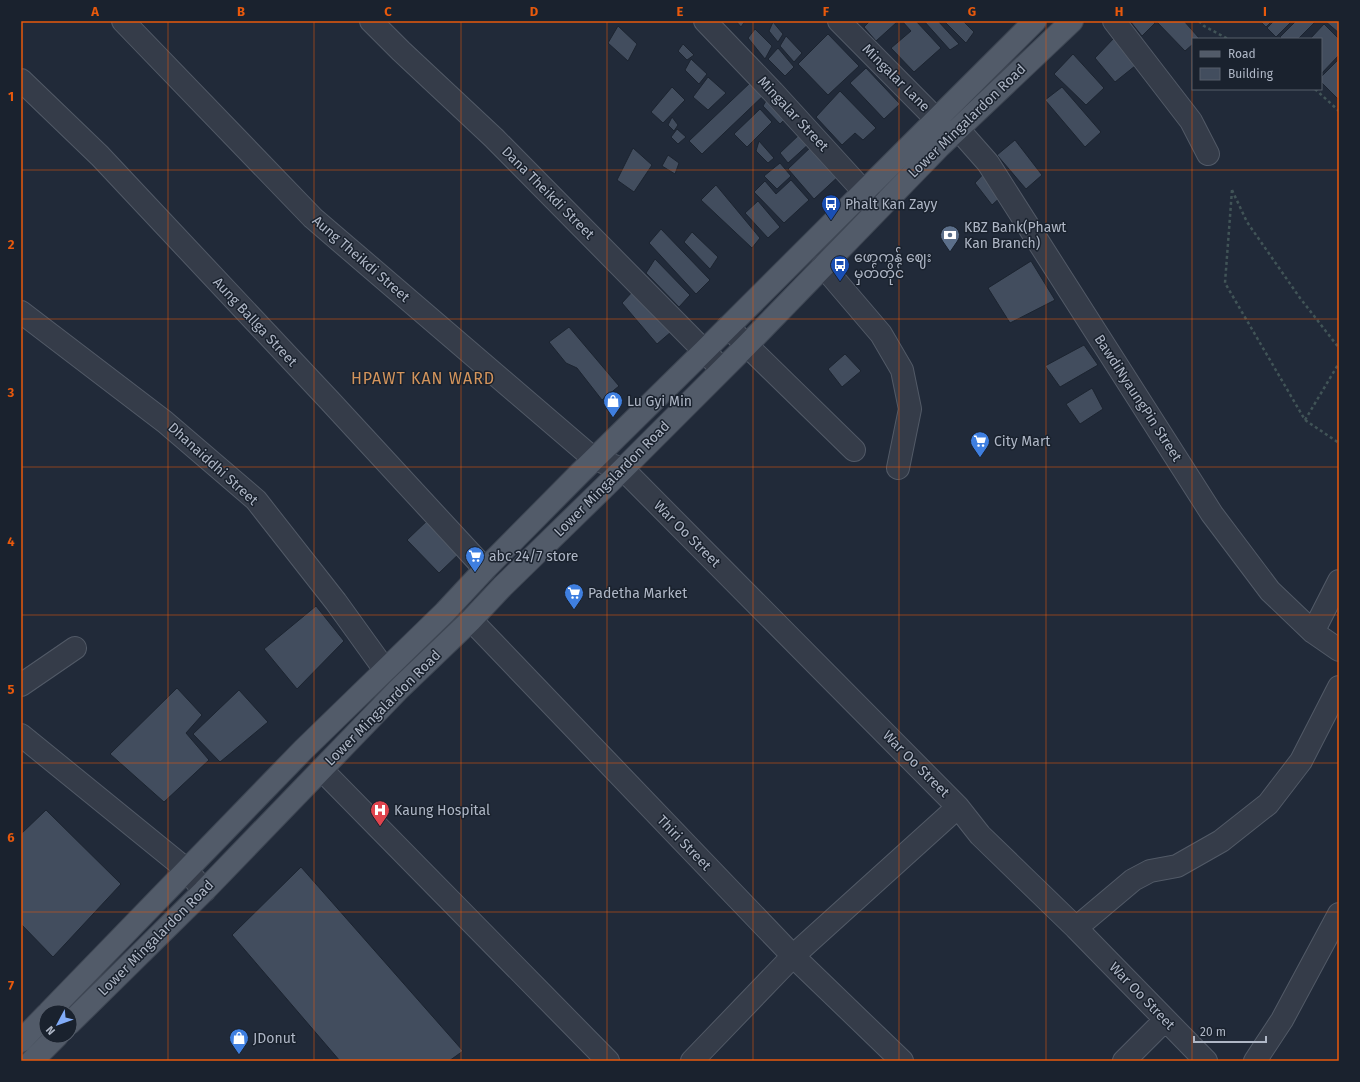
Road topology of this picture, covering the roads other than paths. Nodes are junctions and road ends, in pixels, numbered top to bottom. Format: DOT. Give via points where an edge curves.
graph roads {
  1 [pos="123,21"];
  2 [pos="371,21"];
  3 [pos="705,21"];
  4 [pos="839,21"];
  5 [pos="1035,21"];
  6 [pos="1072,21"];
  7 [pos="1114,21"];
  8 [pos="21,80"];
  9 [pos="936,119"];
  10 [pos="958,128"];
  11 [pos="1208,154"];
  12 [pos="864,192"];
  13 [pos="879,208"];
  14 [pos="807,249"];
  15 [pos="822,266"];
  16 [pos="21,312"];
  17 [pos="728,327"];
  18 [pos="746,346"];
  19 [pos="704,351"];
  20 [pos="722,369"];
  21 [pos="854,450"];
  22 [pos="594,459"];
  23 [pos="898,468"];
  24 [pos="623,469"];
  25 [pos="485,569"];
  26 [pos="1339,581"];
  27 [pos="471,620"];
  28 [pos="1313,632"];
  29 [pos="75,648"];
  30 [pos="1339,650"];
  31 [pos="385,670"];
  32 [pos="21,685"];
  33 [pos="1339,687"];
  34 [pos="21,735"];
  35 [pos="322,770"];
  36 [pos="958,807"];
  37 [pos="187,870"];
  38 [pos="204,891"];
  39 [pos="1339,914"];
  40 [pos="1076,928"];
  41 [pos="793,956"];
  42 [pos="57,1004"];
  43 [pos="78,1016"];
  44 [pos="1165,1020"];
  45 [pos="38,1023"];
  46 [pos="21,1041"];
  47 [pos="49,1044"];
  48 [pos="32,1061"];
  49 [pos="608,1061"];
  50 [pos="692,1061"];
  51 [pos="902,1061"];
  52 [pos="1124,1061"];
  53 [pos="1206,1061"];
  54 [pos="1255,1061"];
  1 -- 22 [label="street, Aung Theikdi Street" via="313,218"];
  2 -- 19 [label="street, Dana Theikdi Street" via="494,138"];
  3 -- 12 [label="street, Mingalar Street"];
  4 -- 9 [label="street, Mingalar Lane"];
  5 -- 9 [label="main road, Lower Mingalardon Road"];
  6 -- 10 [label="main road, Lower Mingalardon Road"];
  7 -- 11 [label="street" via="1191,121"];
  8 -- 25 [label="street, Aung Ballga Street" via="100,156"];
  9 -- 10 [label="street, Mingalar Lane"];
  9 -- 12 [label="main road, Lower Mingalardon Road"];
  10 -- 13 [label="main road, Lower Mingalardon Road"];
  10 -- 28 [label="street, BawdiNyaungPin Street" via="988,164 1212,514 1270,591"];
  12 -- 13 [label="street, Mingalar Street"];
  12 -- 14 [label="main road, Lower Mingalardon Road"];
  13 -- 15 [label="main road, Lower Mingalardon Road"];
  14 -- 15 [label="main road"];
  14 -- 17 [label="main road, Lower Mingalardon Road"];
  15 -- 18 [label="main road, Lower Mingalardon Road"];
  15 -- 23 [label="street" via="881,334 902,370 910,409"];
  16 -- 31 [label="street, Dhanaiddhi Street" via="165,422 256,500 336,602"];
  17 -- 18 [label="street"];
  17 -- 19 [label="main road, Lower Mingalardon Road"];
  18 -- 20 [label="main road, Lower Mingalardon Road"];
  18 -- 21 [label="street"];
  19 -- 20 [label="street, Dana Theikdi Street"];
  19 -- 22 [label="main road, Lower Mingalardon Road"];
  20 -- 24 [label="main road, Lower Mingalardon Road"];
  22 -- 24 [label="street, Aung Theikdi Street"];
  22 -- 25 [label="main road, Lower Mingalardon Road"];
  24 -- 27 [label="main road, Lower Mingalardon Road"];
  24 -- 36 [label="street, War Oo Street"];
  25 -- 31 [label="main road, Lower Mingalardon Road"];
  26 -- 28 [label="street"];
  27 -- 35 [label="main road, Lower Mingalardon Road" via="400,688"];
  27 -- 41 [label="street, Thiri Street"];
  28 -- 30 [label="street, BawdiNyaungPin Street"];
  29 -- 32 [label="street"];
  31 -- 37 [label="main road, Lower Mingalardon Road"];
  33 -- 40 [label="street" via="1301,761 1268,804 1221,842 1177,866 1150,871 1133,880"];
  34 -- 37 [label="street"];
  35 -- 38 [label="main road, Lower Mingalardon Road"];
  35 -- 49 [label="street"];
  36 -- 40 [label="street, War Oo Street" via="980,834"];
  36 -- 41 [label="street"];
  37 -- 38 [label="street"];
  37 -- 42 [label="main road, Lower Mingalardon Road"];
  38 -- 43 [label="main road, Lower Mingalardon Road"];
  39 -- 54 [label="street" via="1282,1020"];
  40 -- 44 [label="street, War Oo Street"];
  41 -- 50 [label="street"];
  41 -- 51 [label="street, Thiri Street"];
  44 -- 52 [label="street"];
  44 -- 53 [label="street, War Oo Street"];
  45 -- 46 [label="main road"];
  47 -- 48 [label="main road"];
}
